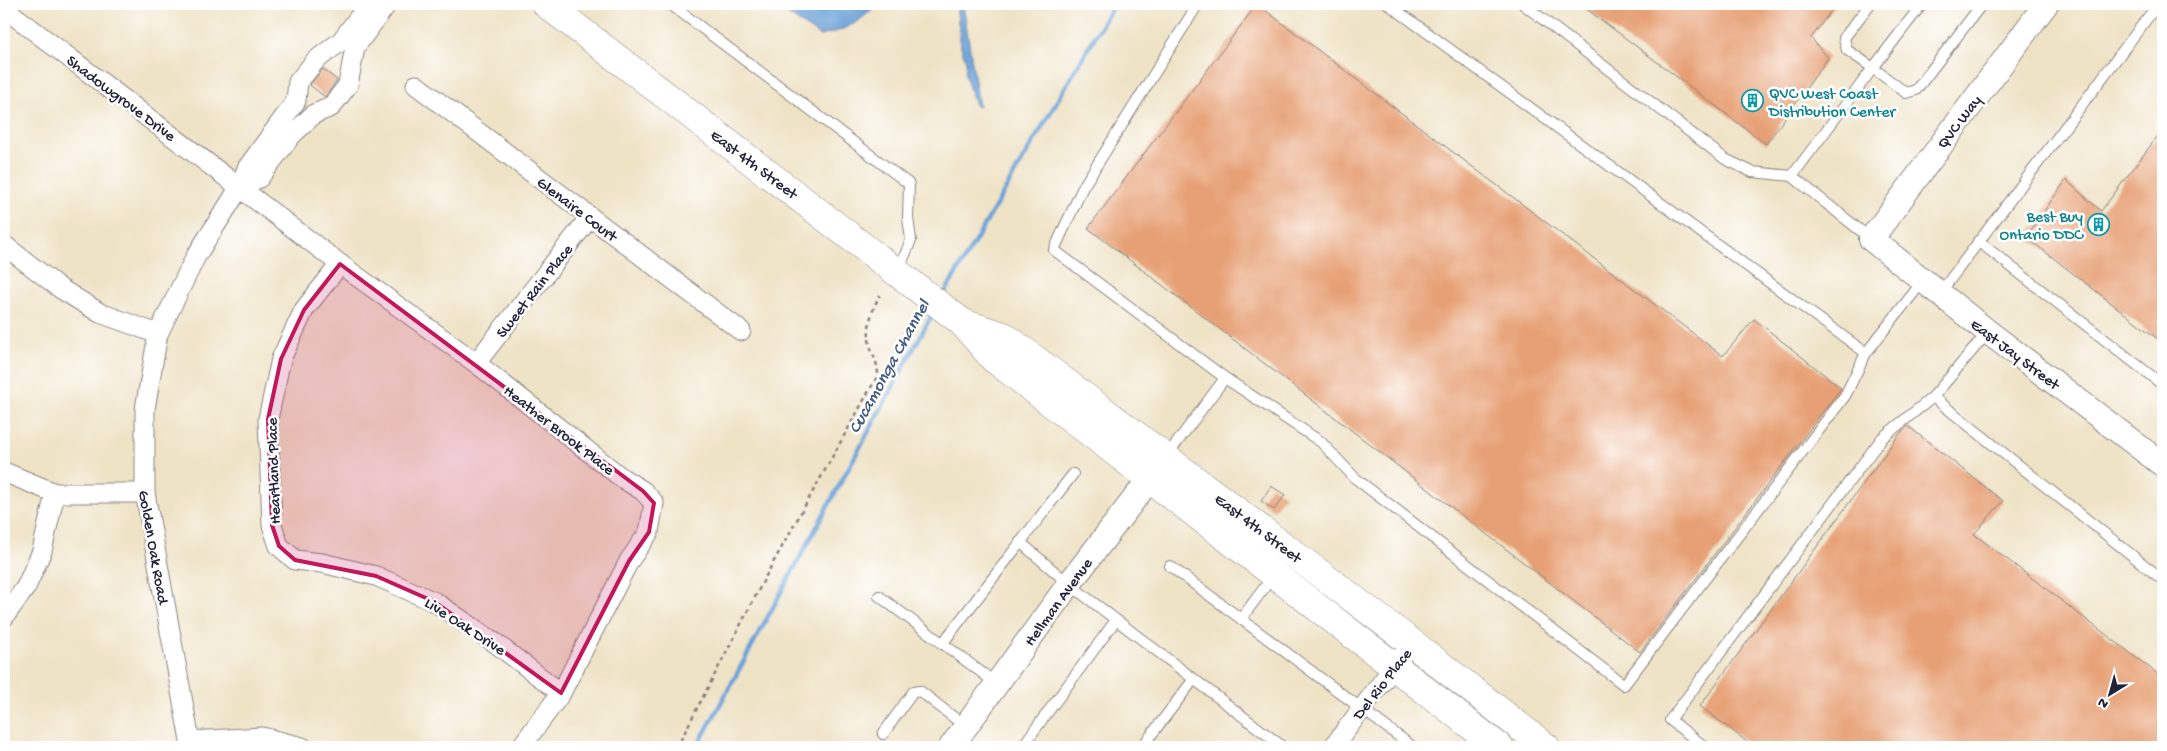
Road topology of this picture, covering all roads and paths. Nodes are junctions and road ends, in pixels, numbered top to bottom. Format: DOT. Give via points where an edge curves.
graph roads {
  1 [pos="369,4"];
  2 [pos="387,4"];
  3 [pos="546,4"];
  4 [pos="670,4"];
  5 [pos="1198,4"];
  6 [pos="1388,4"];
  7 [pos="1523,4"];
  8 [pos="1870,4"];
  9 [pos="1922,4"];
  10 [pos="1982,4"];
  11 [pos="2046,4"];
  12 [pos="2158,4"];
  13 [pos="4,8"];
  14 [pos="1873,68"];
  15 [pos="416,85"];
  16 [pos="1792,176"];
  17 [pos="240,187"];
  18 [pos="590,217"];
  19 [pos="1871,239"];
  20 [pos="1978,241"];
  21 [pos="4,245"];
  22 [pos="340,264"];
  23 [pos="897,272"];
  24 [pos="1932,287"];
  25 [pos="880,296"];
  26 [pos="963,323"];
  27 [pos="741,331"];
  28 [pos="1988,332"];
  29 [pos="158,334"];
  30 [pos="1866,353"];
  31 [pos="476,363"];
  32 [pos="1224,378"];
  33 [pos="2163,384"];
  34 [pos="1933,397"];
  35 [pos="1166,457"];
  36 [pos="2163,465"];
  37 [pos="4,472"];
  38 [pos="1073,474"];
  39 [pos="1150,480"];
  40 [pos="55,493"];
  41 [pos="144,493"];
  42 [pos="1020,542"];
  43 [pos="279,546"];
  44 [pos="1170,566"];
  45 [pos="1274,575"];
  46 [pos="2163,580"];
  47 [pos="1069,584"];
  48 [pos="879,596"];
  49 [pos="4,617"];
  50 [pos="1241,619"];
  51 [pos="1116,620"];
  52 [pos="1412,642"];
  53 [pos="942,644"];
  54 [pos="1393,667"];
  55 [pos="1194,679"];
  56 [pos="997,684"];
  57 [pos="562,692"];
  58 [pos="1361,709"];
  59 [pos="966,727"];
  60 [pos="883,734"];
  61 [pos="190,744"];
  62 [pos="302,747"];
  63 [pos="521,747"];
  64 [pos="677,747"];
  65 [pos="951,747"];
  66 [pos="1022,747"];
  67 [pos="1142,747"];
  68 [pos="1283,747"];
  69 [pos="1332,747"];
  70 [pos="1413,747"];
  71 [pos="1499,747"];
  72 [pos="1546,747"];
  73 [pos="1705,747"];
  1 -- 17 [label="street, Golden Oak Road" via="341,41 314,61 298,82 296,101 246,168"];
  2 -- 17 [label="street, Golden Oak Road" via="355,47 348,85 331,107 314,114 291,136 259,178"];
  3 -- 23 [label="main road, East 4th Street"];
  4 -- 23 [label="lane" via="909,184 911,240"];
  5 -- 32 [label="lane" via="1083,187 1054,250"];
  6 -- 30 [label="lane"];
  7 -- 16 [label="lane" via="1726,159 1752,172"];
  8 -- 14 [label="lane" via="1844,38 1847,50"];
  9 -- 14 [label="lane"];
  10 -- 14 [label="lane" via="1916,90 1906,93"];
  11 -- 19 [label="street, QVC Way"];
  12 -- 20 [label="lane"];
  13 -- 17 [label="street, Shadowgrove Drive"];
  14 -- 16 [label="lane"];
  15 -- 18 [label="street, Glenaire Court"];
  16 -- 19 [label="lane"];
  17 -- 22 [label="street, Heather Brook Place"];
  17 -- 29 [label="street, Golden Oak Road" via="196,256"];
  18 -- 27 [label="street, Glenaire Court"];
  18 -- 31 [label="street, Sweet Rain Place"];
  19 -- 24 [label="street, East Jay Street"];
  20 -- 24 [label="lane"];
  20 -- 33 [label="lane"];
  21 -- 29 [label="street" via="61,289 100,312"];
  22 -- 31 [label="street, Heather Brook Place"];
  22 -- 43 [label="street, Heartland Place" via="304,310 280,359 268,419 272,525"];
  23 -- 26 [label="main road, East 4th Street"];
  24 -- 28 [label="street, East Jay Street"];
  24 -- 30 [label="lane"];
  25 -- 64 [label="path" via="869,328 878,375 769,570"];
  26 -- 35 [label="main road, East 4th Street" via="1004,336"];
  26 -- 39 [label="main road, East 4th Street" via="994,359"];
  28 -- 34 [label="lane"];
  28 -- 36 [label="street, East Jay Street"];
  29 -- 41 [label="street, Golden Oak Road" via="146,409"];
  30 -- 32 [label="lane" via="1845,396 1624,685 1355,478 1321,442"];
  31 -- 57 [label="street, Heather Brook Place" via="622,478 643,490 654,503 649,532 629,561"];
  32 -- 35 [label="lane"];
  34 -- 46 [label="lane"];
  34 -- 73 [label="lane" via="1882,438 1670,720"];
  35 -- 39 [label="street, Hellman Avenue"];
  35 -- 52 [label="main road, East 4th Street"];
  37 -- 40 [label="street"];
  38 -- 42 [label="lane"];
  39 -- 45 [label="main road, East 4th Street"];
  39 -- 47 [label="street, Hellman Avenue"];
  40 -- 41 [label="street"];
  40 -- 49 [label="street" via="42,551 26,587"];
  41 -- 61 [label="street, Golden Oak Road"];
  42 -- 47 [label="lane"];
  42 -- 53 [label="lane"];
  43 -- 57 [label="street, Live Oak Drive" via="295,560 376,576 435,602"];
  44 -- 50 [label="lane"];
  45 -- 50 [label="lane"];
  45 -- 54 [label="main road, East 4th Street"];
  47 -- 51 [label="lane"];
  47 -- 56 [label="street, Hellman Avenue"];
  48 -- 53 [label="lane"];
  50 -- 58 [label="lane"];
  51 -- 55 [label="lane"];
  51 -- 66 [label="lane"];
  52 -- 54 [label="street, Del Rio Place"];
  52 -- 72 [label="main road, East 4th Street"];
  53 -- 56 [label="lane"];
  54 -- 58 [label="street, Del Rio Place"];
  54 -- 71 [label="main road, East 4th Street"];
  55 -- 67 [label="lane"];
  55 -- 68 [label="lane"];
  56 -- 59 [label="street, Hellman Avenue"];
  57 -- 63 [label="street, Heather Brook Place"];
  58 -- 69 [label="street, Del Rio Place"];
  58 -- 70 [label="lane"];
  59 -- 60 [label="lane" via="920,691 913,692"];
  59 -- 65 [label="street, Hellman Avenue"];
  61 -- 62 [label="street" via="262,737"];
}
